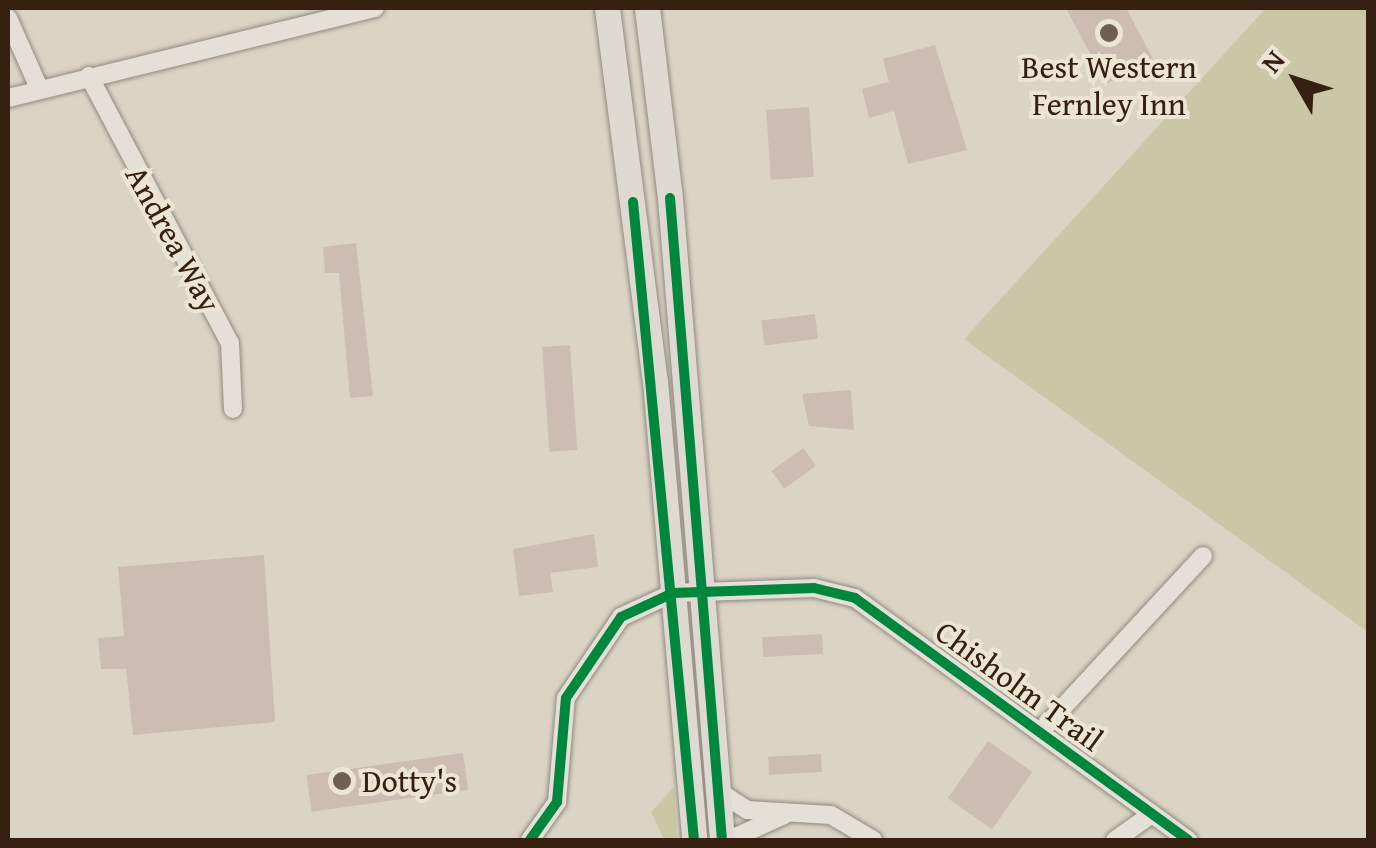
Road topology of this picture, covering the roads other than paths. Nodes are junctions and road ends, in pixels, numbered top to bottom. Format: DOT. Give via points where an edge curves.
graph roads {
  1 [pos="375,8"];
  2 [pos="606,8"];
  3 [pos="646,8"];
  4 [pos="8,18"];
  5 [pos="89,76"];
  6 [pos="39,88"];
  7 [pos="8,98"];
  8 [pos="233,408"];
  9 [pos="1203,556"];
  10 [pos="704,590"];
  11 [pos="674,593"];
  12 [pos="1040,732"];
  13 [pos="718,791"];
  14 [pos="785,814"];
  15 [pos="1152,814"];
  16 [pos="530,840"];
  17 [pos="694,840"];
  18 [pos="725,840"];
  19 [pos="873,840"];
  20 [pos="1115,840"];
  21 [pos="1188,840"];
  1 -- 5 [label="street"];
  2 -- 11 [label="highway"];
  3 -- 10 [label="highway"];
  4 -- 6 [label="street"];
  5 -- 6 [label="street"];
  5 -- 8 [label="street, Andrea Way" via="230,343"];
  6 -- 7 [label="street"];
  9 -- 12 [label="street"];
  10 -- 11 [label="street, Chisholm Trail"];
  10 -- 12 [label="street, Chisholm Trail" via="814,588 855,598"];
  10 -- 13 [label="highway"];
  11 -- 16 [label="street, Chisholm Trail" via="621,617 566,698 558,802"];
  11 -- 17 [label="highway"];
  12 -- 15 [label="street, Chisholm Trail"];
  13 -- 14 [label="street" via="740,808"];
  13 -- 18 [label="highway"];
  14 -- 18 [label="street"];
  14 -- 19 [label="street" via="831,815"];
  15 -- 20 [label="street"];
  15 -- 21 [label="street, Chisholm Trail"];
}
